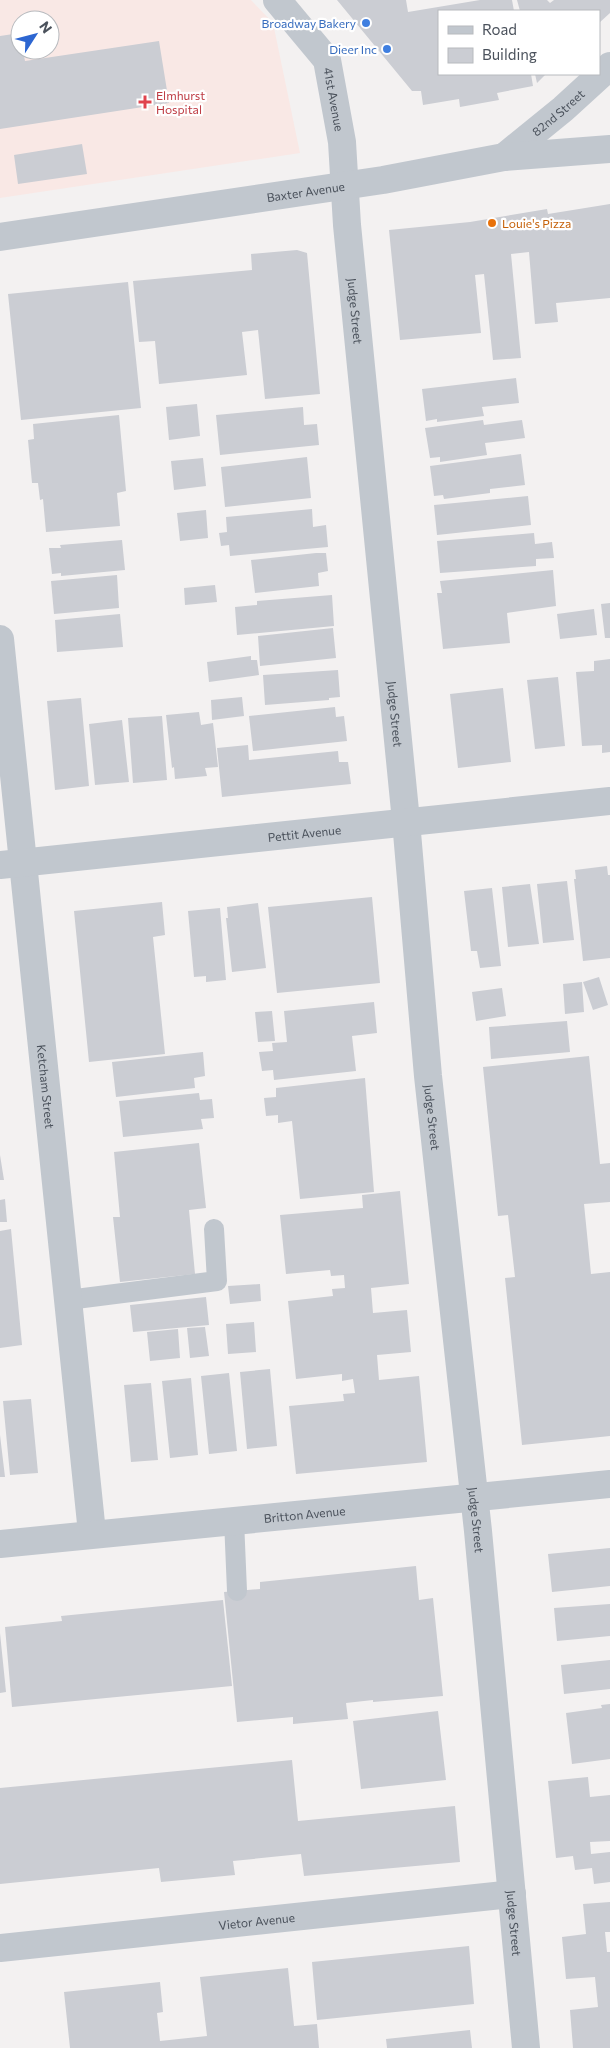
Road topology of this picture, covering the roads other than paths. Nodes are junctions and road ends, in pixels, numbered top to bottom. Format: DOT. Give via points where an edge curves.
graph roads {
  1 [pos="277,0"];
  2 [pos="610,66"];
  3 [pos="610,149"];
  4 [pos="504,157"];
  5 [pos="345,186"];
  6 [pos="0,237"];
  7 [pos="0,639"];
  8 [pos="610,801"];
  9 [pos="406,821"];
  10 [pos="11,864"];
  11 [pos="214,1229"];
  12 [pos="68,1300"];
  13 [pos="610,1484"];
  14 [pos="474,1497"];
  15 [pos="234,1520"];
  16 [pos="92,1533"];
  17 [pos="0,1544"];
  18 [pos="237,1591"];
  19 [pos="512,1894"];
  20 [pos="0,1948"];
  21 [pos="526,2048"];
  1 -- 5 [label="street, 41st Avenue" via="327,60 342,142"];
  2 -- 4 [label="street, 82nd Street"];
  3 -- 4 [label="street, Baxter Avenue"];
  4 -- 5 [label="street, Baxter Avenue"];
  5 -- 6 [label="street, Baxter Avenue"];
  5 -- 9 [label="street, Judge Street"];
  7 -- 10 [label="street, Ketcham Street"];
  8 -- 9 [label="street, Pettit Avenue"];
  9 -- 10 [label="street, Pettit Avenue"];
  9 -- 14 [label="street, Judge Street" via="428,1076"];
  10 -- 12 [label="street, Ketcham Street"];
  11 -- 12 [label="lane" via="217,1281"];
  12 -- 16 [label="street, Ketcham Street"];
  13 -- 14 [label="street, Britton Avenue"];
  14 -- 15 [label="street, Britton Avenue"];
  14 -- 19 [label="street, Judge Street"];
  15 -- 16 [label="street, Britton Avenue"];
  15 -- 18 [label="lane"];
  16 -- 17 [label="street, Britton Avenue"];
  19 -- 20 [label="street, Vietor Avenue"];
  19 -- 21 [label="street, Judge Street"];
}
